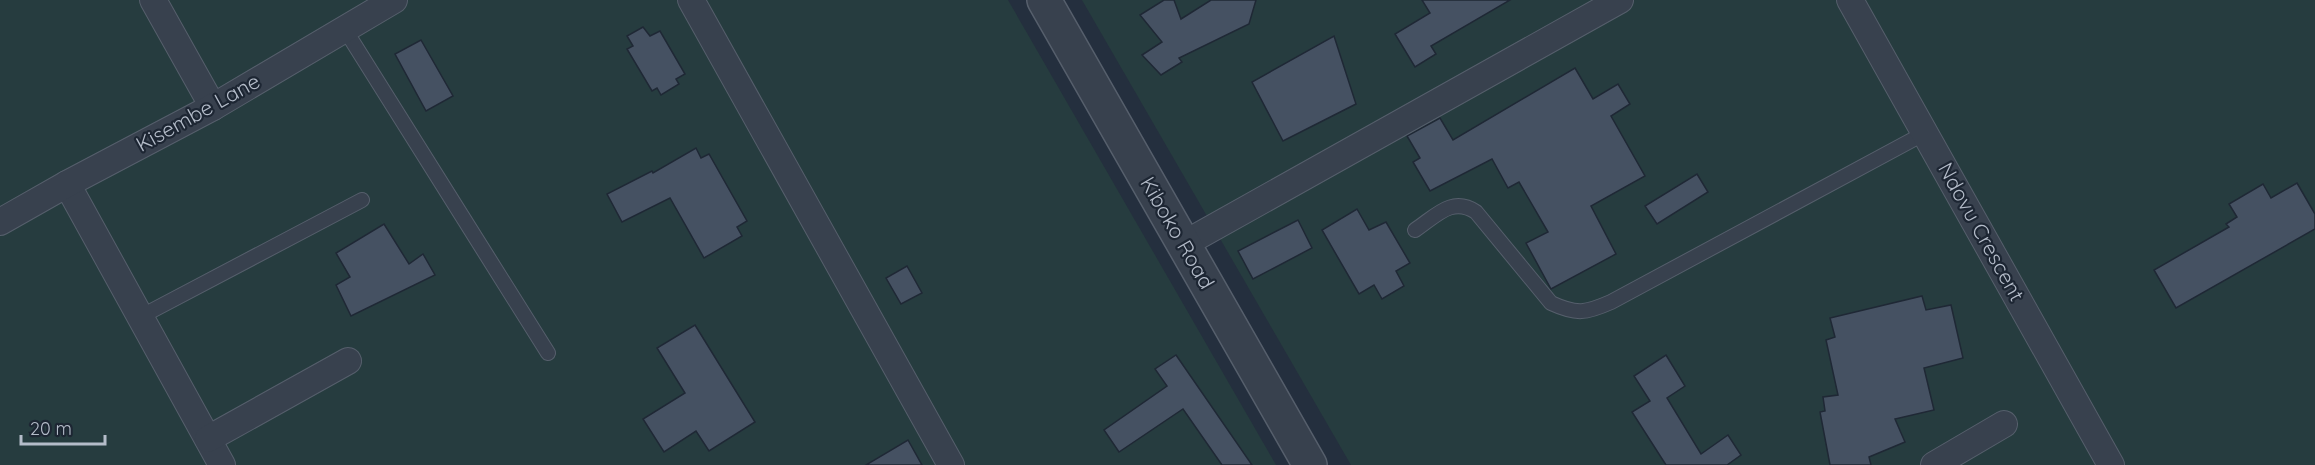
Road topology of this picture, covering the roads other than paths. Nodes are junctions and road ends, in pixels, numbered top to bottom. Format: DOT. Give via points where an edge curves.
graph roads {
  1 [pos="153,0"];
  2 [pos="394,0"];
  3 [pos="691,0"];
  4 [pos="1044,0"];
  5 [pos="1620,0"];
  6 [pos="1850,0"];
  7 [pos="344,28"];
  8 [pos="213,107"];
  9 [pos="1925,133"];
  10 [pos="67,184"];
  11 [pos="362,200"];
  12 [pos="0,222"];
  13 [pos="1414,230"];
  14 [pos="1184,244"];
  15 [pos="140,317"];
  16 [pos="548,353"];
  17 [pos="348,361"];
  18 [pos="2004,424"];
  19 [pos="208,439"];
  20 [pos="222,465"];
  21 [pos="951,465"];
  22 [pos="1310,465"];
  23 [pos="1934,465"];
  24 [pos="2111,465"];
  1 -- 8 [label="street"];
  2 -- 7 [label="street, Kisembe Lane"];
  3 -- 21 [label="street"];
  4 -- 14 [label="street, Kiboko Road"];
  5 -- 14 [label="street"];
  6 -- 9 [label="street, Ndovu Crescent"];
  7 -- 8 [label="street, Kisembe Lane"];
  7 -- 16 [label="lane"];
  8 -- 10 [label="street, Kisembe Lane"];
  9 -- 13 [label="lane" via="1588,312 1568,311 1551,303 1476,212 1465,205 1454,205"];
  9 -- 24 [label="street, Ndovu Crescent"];
  10 -- 12 [label="street, Kisembe Lane"];
  10 -- 15 [label="street"];
  11 -- 15 [label="lane"];
  14 -- 22 [label="street, Kiboko Road"];
  15 -- 19 [label="street"];
  17 -- 19 [label="street"];
  18 -- 23 [label="street"];
  19 -- 20 [label="street"];
}
